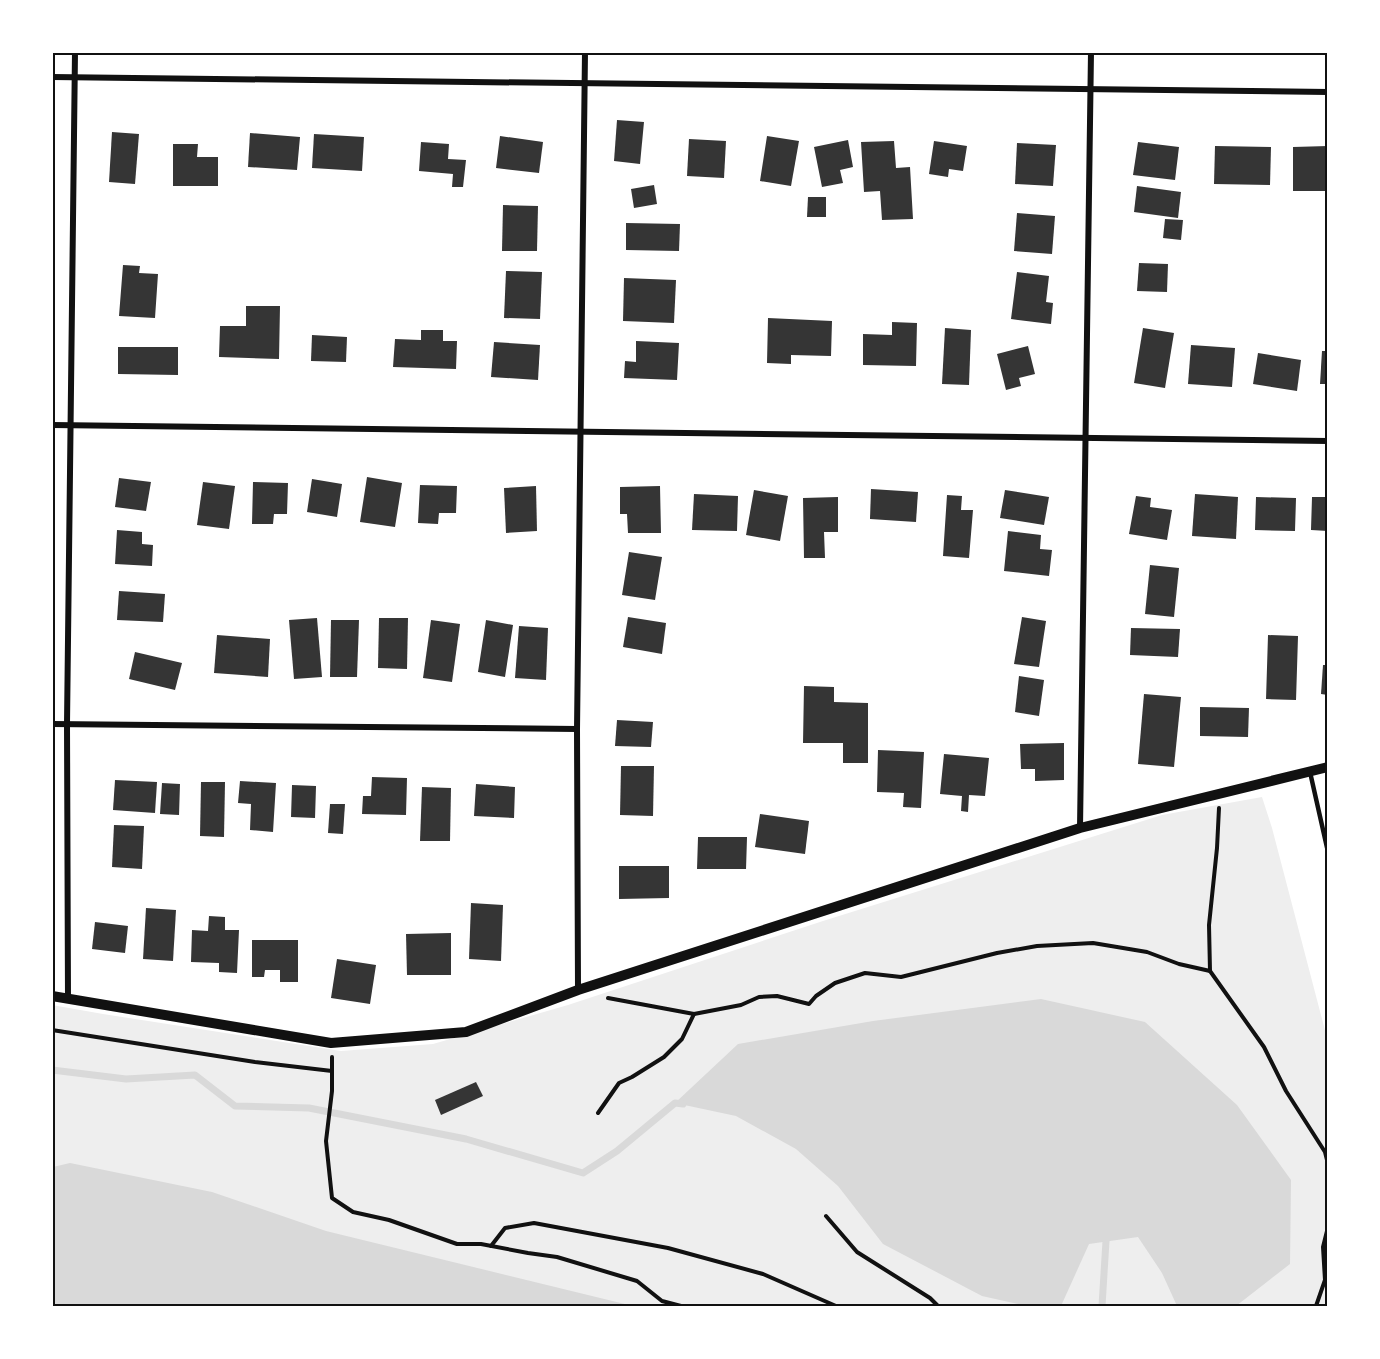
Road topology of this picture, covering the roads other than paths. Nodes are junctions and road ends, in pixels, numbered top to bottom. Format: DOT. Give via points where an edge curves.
graph roads {
  1 [pos="75,52"];
  2 [pos="585,52"];
  3 [pos="1091,52"];
  4 [pos="52,77"];
  5 [pos="75,77"];
  6 [pos="584,84"];
  7 [pos="1090,89"];
  8 [pos="1328,92"];
  9 [pos="52,425"];
  10 [pos="71,425"];
  11 [pos="580,431"];
  12 [pos="1086,438"];
  13 [pos="1328,441"];
  14 [pos="52,724"];
  15 [pos="67,724"];
  16 [pos="577,729"];
  17 [pos="1328,767"];
  18 [pos="1310,772"];
  19 [pos="1080,828"];
  20 [pos="1328,852"];
  21 [pos="578,990"];
  22 [pos="52,996"];
  23 [pos="68,1000"];
  1 -- 5 [label="street"];
  2 -- 6 [label="street"];
  3 -- 7 [label="street"];
  4 -- 5 [label="street"];
  5 -- 6 [label="street"];
  5 -- 10 [label="street"];
  6 -- 7 [label="street"];
  6 -- 11 [label="street"];
  7 -- 8 [label="street"];
  7 -- 12 [label="street"];
  9 -- 10 [label="street"];
  10 -- 11 [label="street"];
  10 -- 15 [label="street"];
  11 -- 12 [label="street"];
  11 -- 16 [label="street"];
  12 -- 13 [label="street"];
  12 -- 19 [label="street"];
  14 -- 15 [label="street"];
  15 -- 16 [label="street"];
  15 -- 23 [label="street"];
  16 -- 21 [label="street"];
  17 -- 18 [label="street"];
  18 -- 19 [label="street"];
  18 -- 20 [label="lane"];
  19 -- 21 [label="street"];
  21 -- 23 [label="street" via="466,1032 331,1043"];
  22 -- 23 [label="street"];
}
